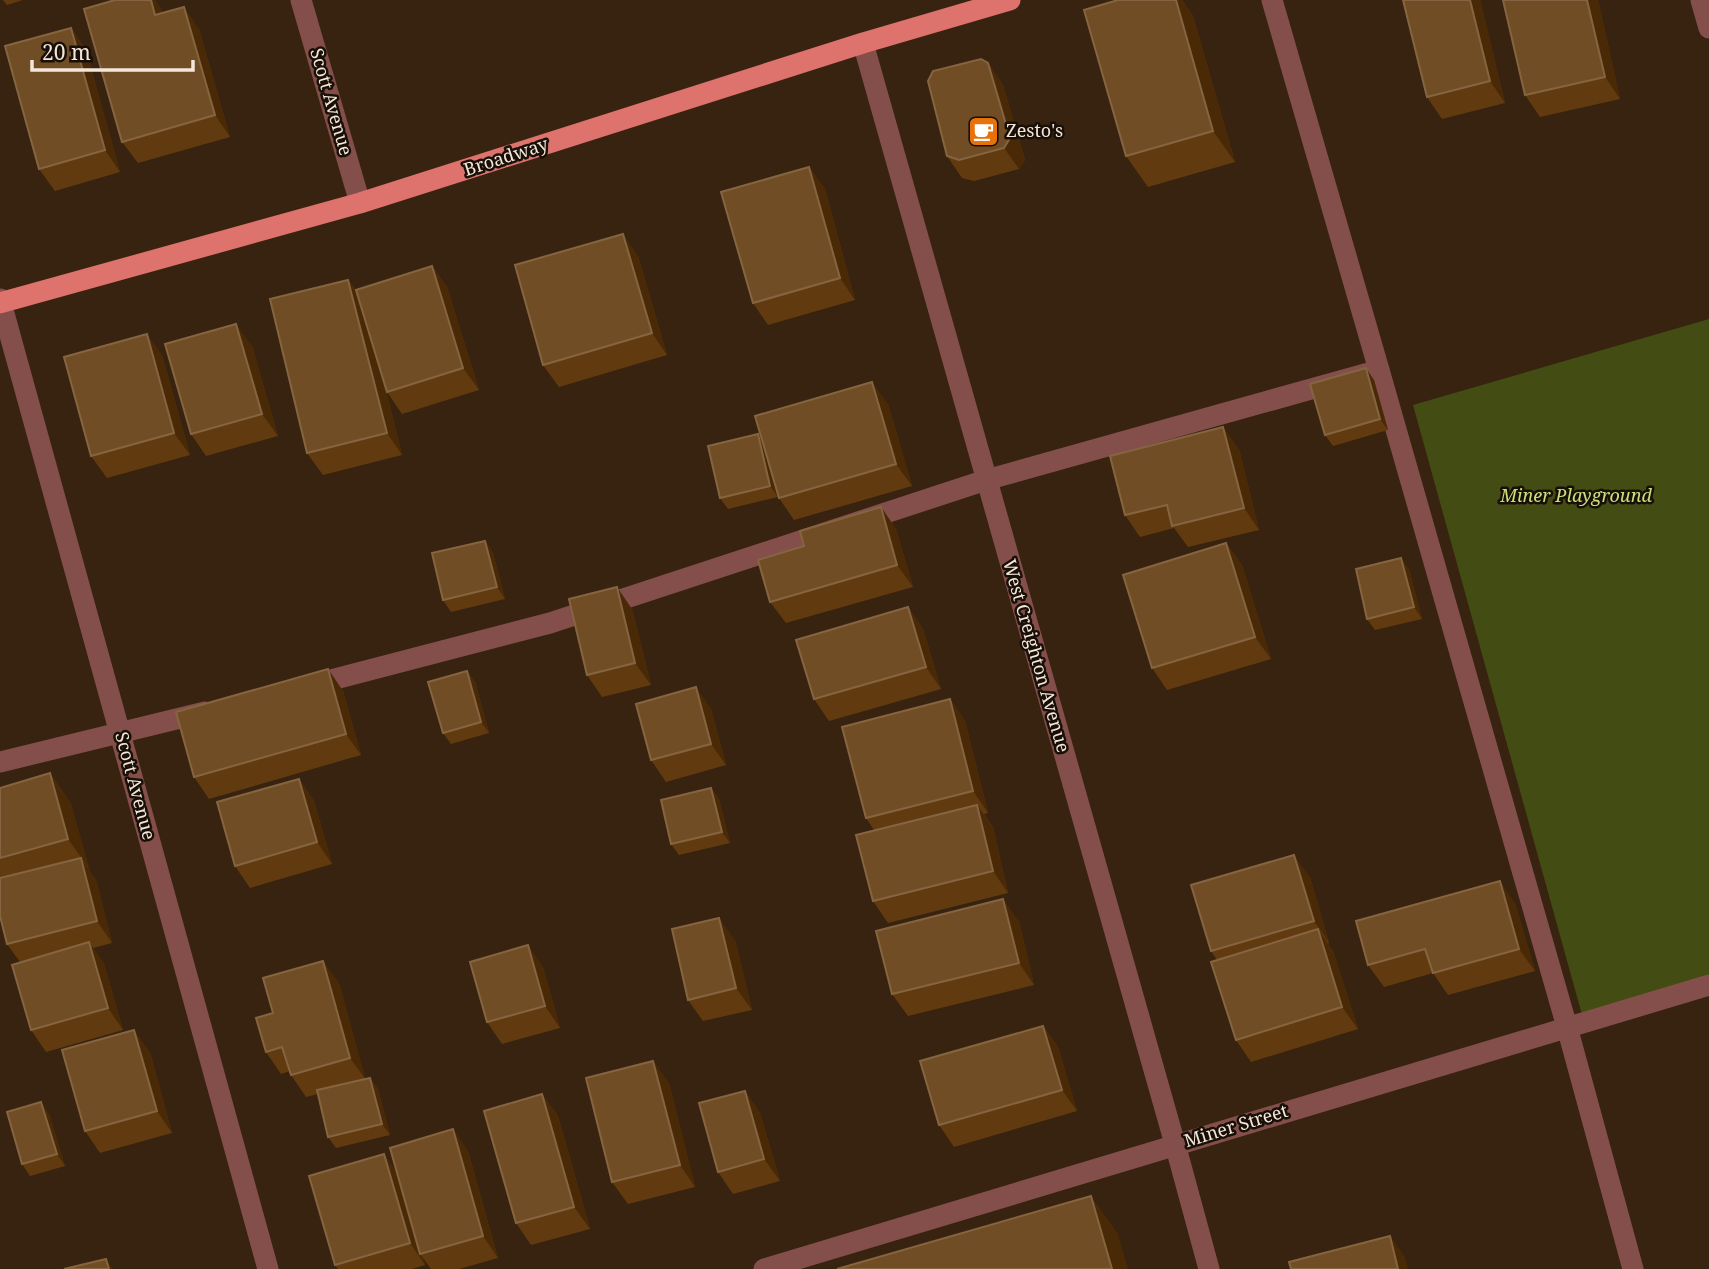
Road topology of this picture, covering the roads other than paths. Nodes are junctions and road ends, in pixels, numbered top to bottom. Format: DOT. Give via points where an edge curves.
graph roads {
  1 [pos="301,0"];
  2 [pos="1010,0"];
  3 [pos="1272,0"];
  4 [pos="1701,0"];
  5 [pos="1709,28"];
  6 [pos="863,43"];
  7 [pos="360,203"];
  8 [pos="0,302"];
  9 [pos="1379,370"];
  10 [pos="986,480"];
  11 [pos="286,691"];
  12 [pos="220,709"];
  13 [pos="120,732"];
  14 [pos="0,762"];
  15 [pos="1709,985"];
  16 [pos="1567,1027"];
  17 [pos="1175,1144"];
  18 [pos="268,1269"];
  19 [pos="764,1269"];
  20 [pos="1209,1269"];
  21 [pos="1633,1269"];
  1 -- 7 [label="street, Scott Avenue"];
  2 -- 6 [label="main road, Broadway"];
  3 -- 9 [label="street"];
  4 -- 5 [label="street"];
  6 -- 7 [label="main road, Broadway"];
  6 -- 10 [label="street, West Creighton Avenue"];
  7 -- 8 [label="main road, Broadway"];
  8 -- 13 [label="street, Scott Avenue"];
  9 -- 10 [label="street"];
  9 -- 16 [label="street"];
  10 -- 11 [label="street" via="550,623"];
  10 -- 17 [label="street, West Creighton Avenue"];
  12 -- 13 [label="street"];
  13 -- 14 [label="street"];
  13 -- 18 [label="street, Scott Avenue"];
  15 -- 16 [label="street, Miner Street"];
  16 -- 17 [label="street, Miner Street"];
  16 -- 21 [label="street"];
  17 -- 19 [label="street, Miner Street"];
  17 -- 20 [label="street, West Creighton Avenue"];
}
